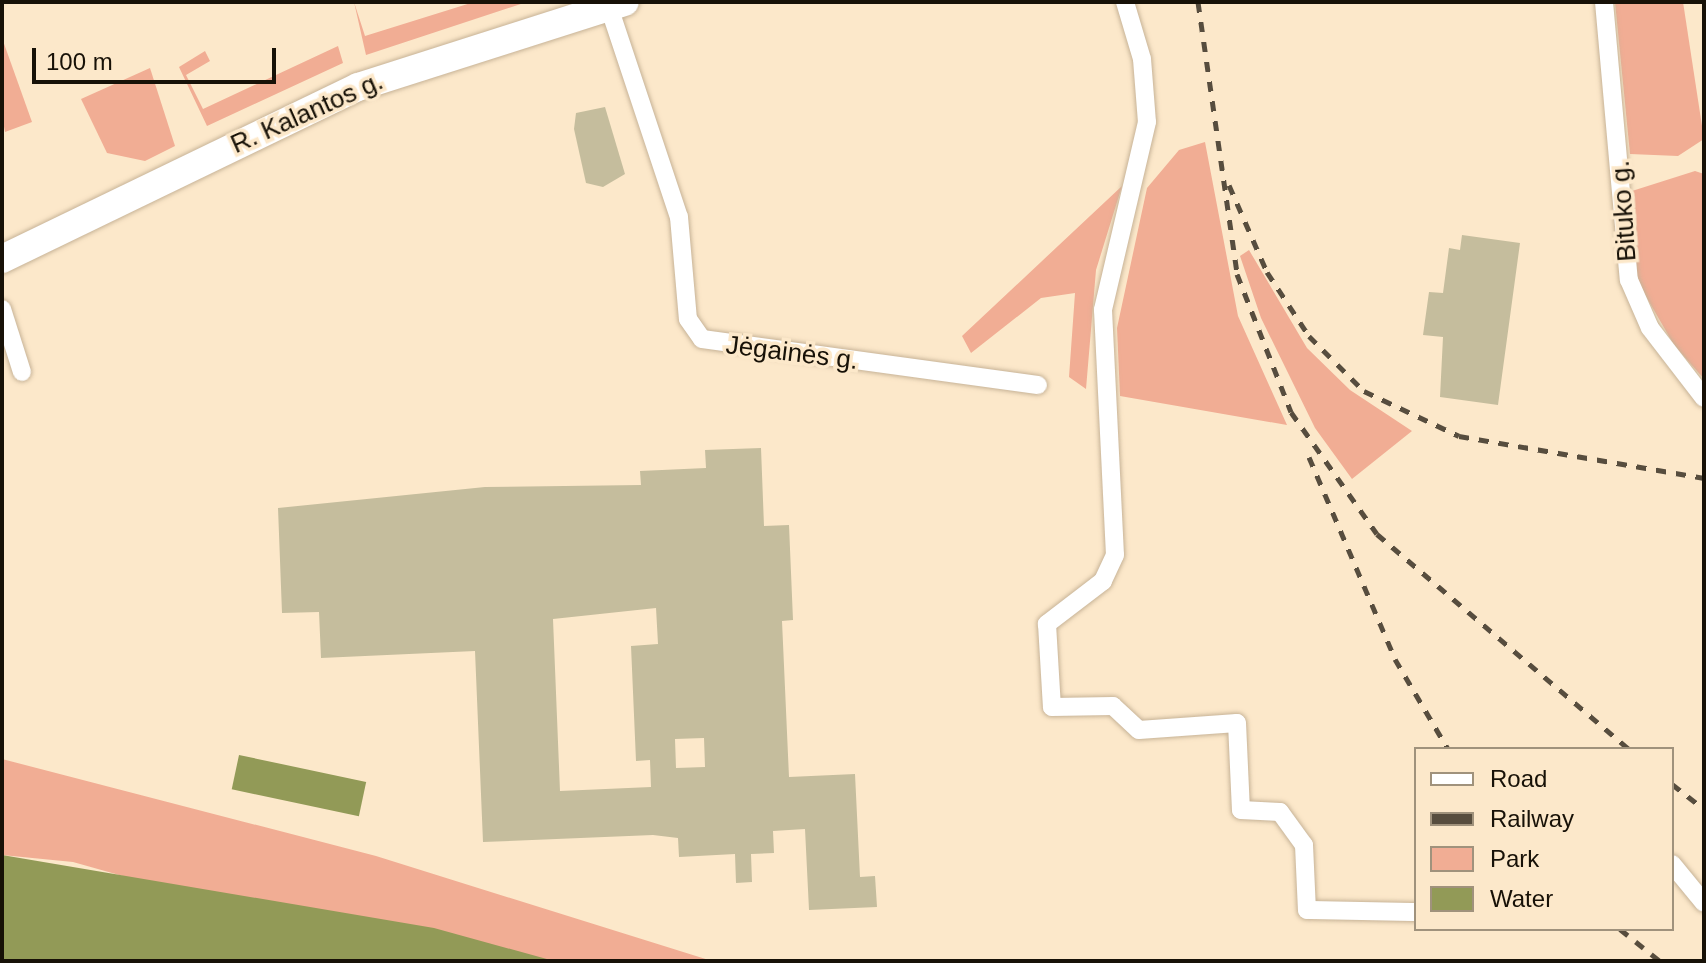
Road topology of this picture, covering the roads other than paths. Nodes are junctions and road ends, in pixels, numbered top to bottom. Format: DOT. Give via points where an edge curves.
graph roads {
  1 [pos="1125,2"];
  2 [pos="1604,2"];
  3 [pos="617,4"];
  4 [pos="2,259"];
  5 [pos="2,309"];
  6 [pos="22,372"];
  7 [pos="1038,385"];
  8 [pos="1704,398"];
  9 [pos="1674,866"];
  10 [pos="1704,903"];
  11 [pos="1414,912"];
  1 -- 11 [label="street" via="1142,59 1147,122 1103,310 1115,555 1103,581 1047,624 1052,707 1113,706 1139,730 1237,723 1241,810 1280,812 1304,845 1307,910"];
  2 -- 8 [label="street, Bituko g." via="1629,280 1650,328"];
  3 -- 4 [label="main road, R. Kalantos g." via="358,87"];
  3 -- 7 [label="street, Jėgainės g." via="679,217 688,319 702,339"];
  5 -- 6 [label="street"];
  9 -- 10 [label="street"];
}
